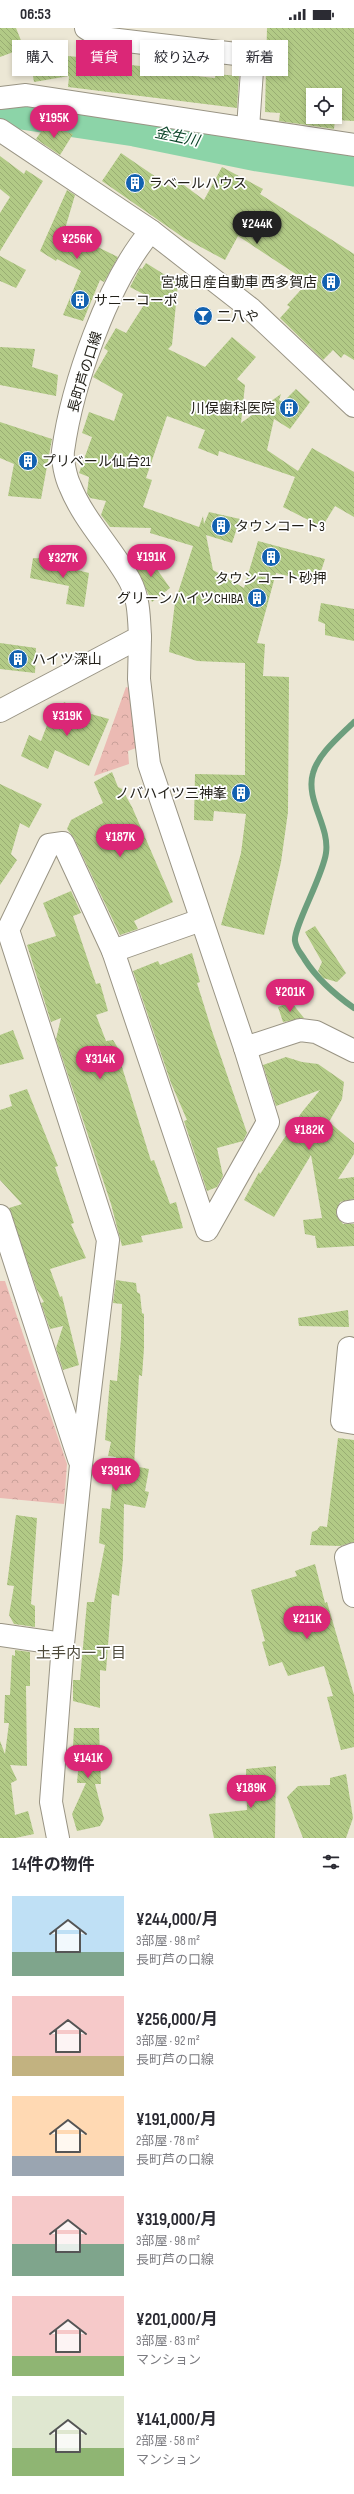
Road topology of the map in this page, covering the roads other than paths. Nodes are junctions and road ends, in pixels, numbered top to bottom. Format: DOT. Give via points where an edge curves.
graph roads {
  1 [pos="86,28"];
  2 [pos="0,98"];
  3 [pos="248,128"];
  4 [pos="3,135"];
  5 [pos="354,145"];
  6 [pos="151,231"];
  7 [pos="354,406"];
  8 [pos="140,637"];
  9 [pos="0,711"];
  10 [pos="201,920"];
  11 [pos="113,951"];
  12 [pos="245,1048"];
  13 [pos="354,1051"];
  14 [pos="0,1216"];
  15 [pos="349,1348"];
  16 [pos="90,1385"];
  17 [pos="57,1392"];
  18 [pos="354,1423"];
  19 [pos="81,1465"];
  20 [pos="354,1554"];
  21 [pos="354,1596"];
  22 [pos="0,1635"];
  23 [pos="63,1644"];
  24 [pos="58,1838"];
  1 -- 3 [label="street" via="102,38 253,56"];
  2 -- 3 [label="street" via="26,96"];
  3 -- 5 [label="street"];
  4 -- 6 [label="street"];
  6 -- 7 [label="street" via="251,309"];
  6 -- 8 [label="street, 長町芦の口線" via="139,245 115,286 74,397 63,452 69,485 130,582 138,606"];
  8 -- 9 [label="street"];
  8 -- 10 [label="street, 長町芦の口線" via="139,679 149,764"];
  10 -- 11 [label="street"];
  10 -- 12 [label="street, 長町芦の口線"];
  11 -- 12 [label="street, 長町芦の口線" via="207,1230 268,1122"];
  11 -- 16 [label="street" via="63,843 49,845 8,930 108,1240"];
  12 -- 13 [label="street" via="300,1030 316,1032"];
  14 -- 17 [label="street"];
  15 -- 18 [label="street" via="342,1421"];
  16 -- 17 [label="street"];
  16 -- 19 [label="street"];
  17 -- 19 [label="street"];
  19 -- 23 [label="street"];
  20 -- 21 [label="street" via="346,1557"];
  22 -- 23 [label="street"];
  23 -- 24 [label="street" via="51,1802"];
}
